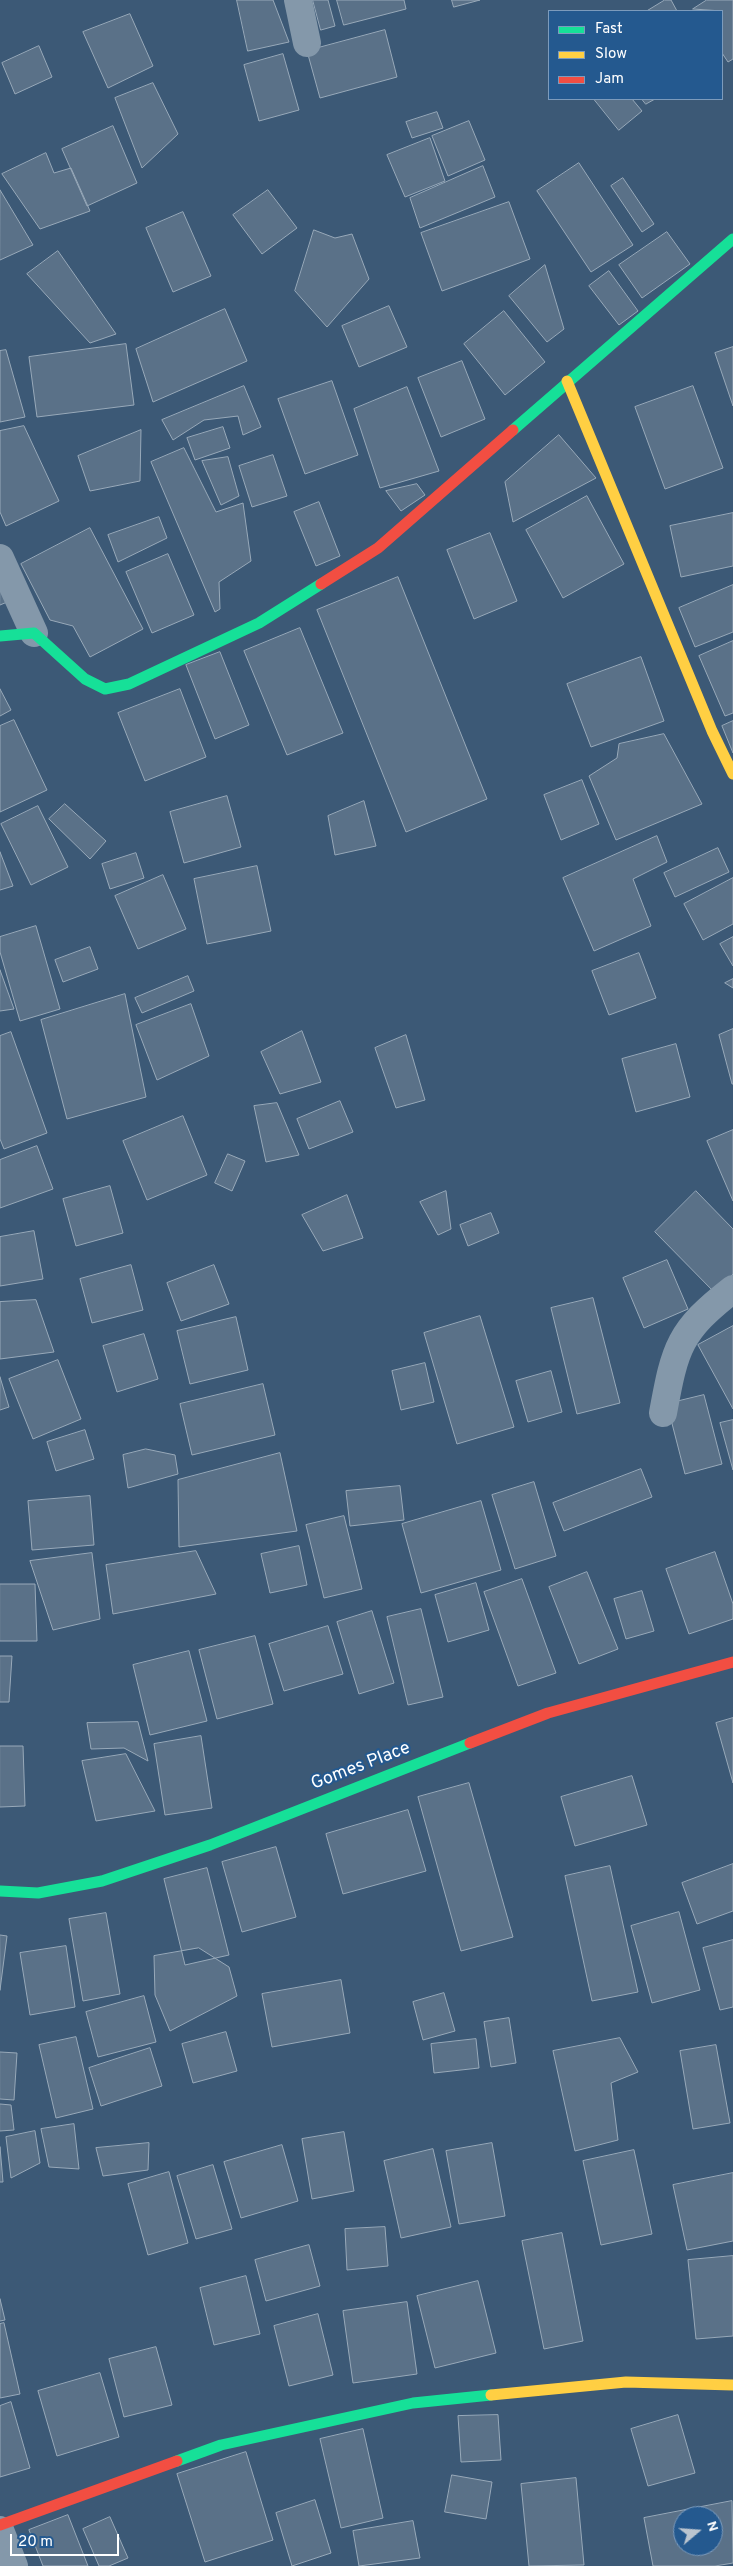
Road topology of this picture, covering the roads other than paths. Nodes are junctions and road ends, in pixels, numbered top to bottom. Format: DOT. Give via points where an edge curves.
graph roads {
  1 [pos="298,0"];
  2 [pos="307,43"];
  3 [pos="733,239"];
  4 [pos="567,381"];
  5 [pos="0,558"];
  6 [pos="34,633"];
  7 [pos="0,636"];
  8 [pos="733,774"];
  9 [pos="733,1289"];
  10 [pos="663,1413"];
  11 [pos="733,1662"];
  12 [pos="0,1891"];
  13 [pos="733,2384"];
  14 [pos="0,2525"];
  15 [pos="0,2530"];
  16 [pos="14,2566"];
  1 -- 2 [label="street"];
  3 -- 4 [label="street"];
  4 -- 6 [label="street" via="378,548 251,627 129,684 105,689 85,678"];
  4 -- 8 [label="street" via="712,731"];
  5 -- 6 [label="street"];
  6 -- 7 [label="street"];
  9 -- 10 [label="street" via="705,1311 686,1332 672,1363"];
  11 -- 12 [label="street, Gomes Place" via="548,1713 210,1845 102,1881 38,1893"];
  13 -- 14 [label="street" via="626,2382 414,2402 221,2445"];
  15 -- 16 [label="street"];
}
